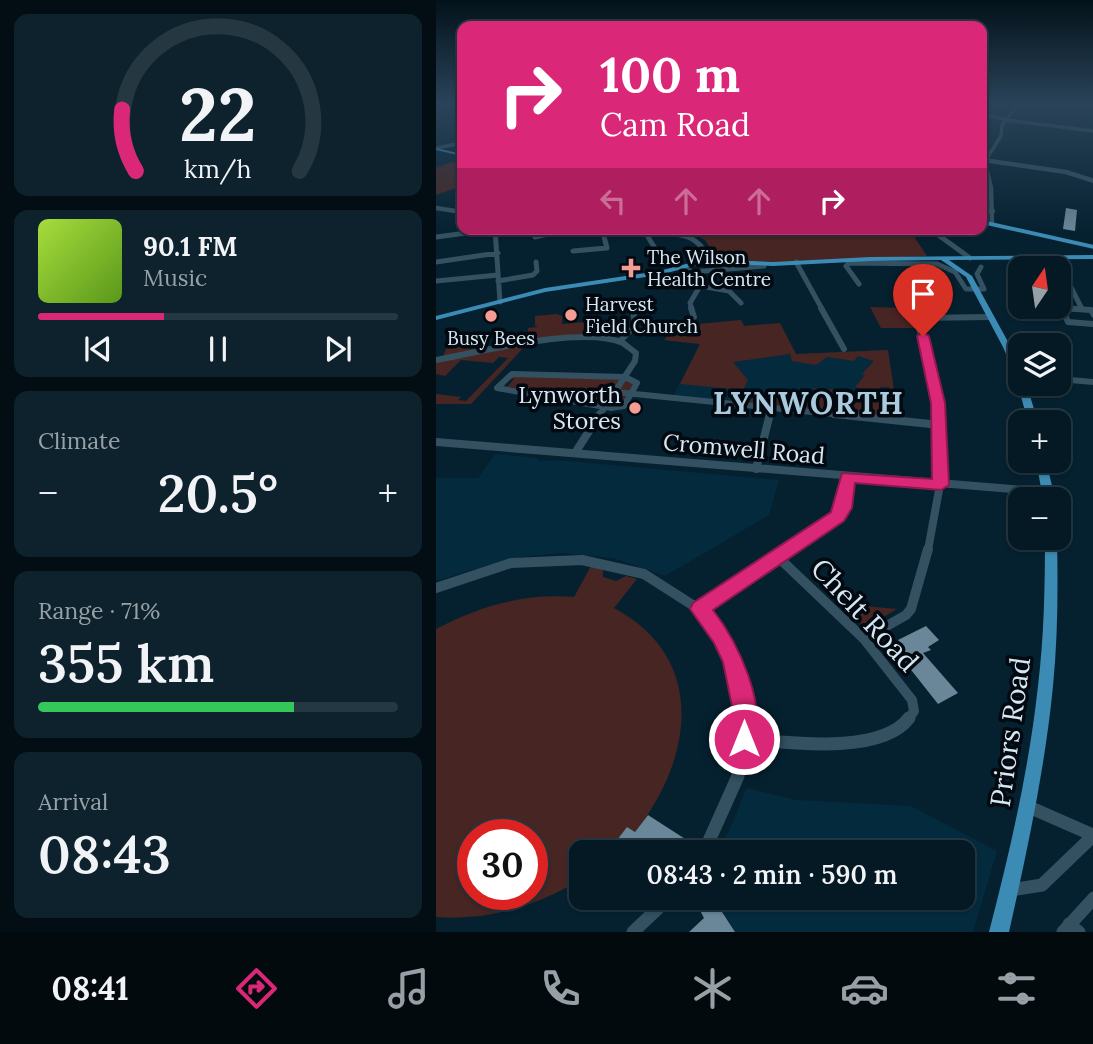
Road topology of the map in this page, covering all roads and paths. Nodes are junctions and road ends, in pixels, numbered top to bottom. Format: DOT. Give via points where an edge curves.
graph roads {
  1 [pos="436,148"];
  2 [pos="457,154"];
  3 [pos="987,161"];
  4 [pos="987,178"];
  5 [pos="1093,181"];
  6 [pos="436,208"];
  7 [pos="457,211"];
  8 [pos="987,211"];
  9 [pos="993,212"];
  10 [pos="987,223"];
  11 [pos="992,224"];
  12 [pos="457,234"];
  13 [pos="496,235"];
  14 [pos="545,235"];
  15 [pos="603,235"];
  16 [pos="650,235"];
  17 [pos="693,235"];
  18 [pos="936,235"];
  19 [pos="436,237"];
  20 [pos="535,237"];
  21 [pos="1093,247"];
  22 [pos="606,248"];
  23 [pos="573,251"];
  24 [pos="498,253"];
  25 [pos="658,253"];
  26 [pos="608,256"];
  27 [pos="1093,257"];
  28 [pos="942,258"];
  29 [pos="974,258"];
  30 [pos="1008,258"];
  31 [pos="1071,258"];
  32 [pos="711,260"];
  33 [pos="436,262"];
  34 [pos="536,262"];
  35 [pos="796,262"];
  36 [pos="741,265"];
  37 [pos="764,266"];
  38 [pos="680,267"];
  39 [pos="981,267"];
  40 [pos="693,272"];
  41 [pos="969,276"];
  42 [pos="498,278"];
  43 [pos="436,281"];
  44 [pos="859,284"];
  45 [pos="700,286"];
  46 [pos="1071,288"];
  47 [pos="975,289"];
  48 [pos="909,297"];
  49 [pos="500,302"];
  50 [pos="740,303"];
  51 [pos="633,309"];
  52 [pos="1082,310"];
  53 [pos="1093,315"];
  54 [pos="694,317"];
  55 [pos="990,317"];
  56 [pos="436,318"];
  57 [pos="917,318"];
  58 [pos="1093,324"];
  59 [pos="620,341"];
  60 [pos="844,349"];
  61 [pos="1008,354"];
  62 [pos="436,360"];
  63 [pos="625,377"];
  64 [pos="1071,380"];
  65 [pos="1093,382"];
  66 [pos="615,393"];
  67 [pos="631,394"];
  68 [pos="605,408"];
  69 [pos="772,408"];
  70 [pos="940,425"];
  71 [pos="436,442"];
  72 [pos="575,453"];
  73 [pos="756,469"];
  74 [pos="847,477"];
  75 [pos="941,485"];
  76 [pos="1008,492"];
  77 [pos="1051,550"];
  78 [pos="778,558"];
  79 [pos="436,588"];
  80 [pos="700,609"];
  81 [pos="864,639"];
  82 [pos="744,739"];
  83 [pos="1029,807"];
  84 [pos="1093,835"];
  85 [pos="711,840"];
  86 [pos="1010,890"];
  87 [pos="1093,898"];
  88 [pos="656,910"];
  89 [pos="1070,929"];
  90 [pos="633,932"];
  91 [pos="999,932"];
  1 -- 2 [label="main road"];
  3 -- 5 [label="street" via="1066,172"];
  4 -- 9 [label="street"];
  6 -- 7 [label="street"];
  8 -- 9 [label="street"];
  9 -- 11 [label="street"];
  10 -- 11 [label="main road"];
  11 -- 21 [label="main road"];
  12 -- 19 [label="street"];
  13 -- 24 [label="street"];
  14 -- 20 [label="street"];
  15 -- 22 [label="street"];
  16 -- 25 [label="street"];
  17 -- 32 [label="street"];
  18 -- 29 [label="street"];
  22 -- 23 [label="street"];
  22 -- 26 [label="street"];
  24 -- 33 [label="street"];
  24 -- 42 [label="street"];
  27 -- 31 [label="main road"];
  28 -- 29 [label="main road"];
  28 -- 35 [label="main road"];
  28 -- 41 [label="main road"];
  29 -- 30 [label="main road"];
  29 -- 41 [label="main road"];
  32 -- 36 [label="main road"];
  32 -- 38 [label="main road"];
  34 -- 42 [label="street" via="537,271 530,276"];
  35 -- 36 [label="main road"];
  35 -- 60 [label="street"];
  36 -- 37 [label="street"];
  36 -- 40 [label="street"];
  38 -- 40 [label="street"];
  38 -- 49 [label="main road" via="558,287"];
  39 -- 47 [label="street" via="977,274 984,288"];
  40 -- 45 [label="street"];
  41 -- 47 [label="main road"];
  42 -- 43 [label="street"];
  42 -- 49 [label="street"];
  44 -- 47 [label="street" via="846,266 849,263 927,262 950,269 964,287"];
  45 -- 50 [label="street" via="726,289"];
  45 -- 54 [label="street" via="690,303"];
  46 -- 52 [label="street"];
  47 -- 55 [label="main road"];
  48 -- 57 [label="street"];
  49 -- 56 [label="main road"];
  51 -- 59 [label="street" via="635,326"];
  52 -- 53 [label="street" via="1091,310"];
  52 -- 58 [label="street" via="1062,308 1068,322"];
  55 -- 57 [label="street"];
  55 -- 61 [label="main road"];
  57 -- 70 [label="street" via="931,365"];
  59 -- 62 [label="street" via="562,339"];
  59 -- 63 [label="street" via="636,353"];
  63 -- 66 [label="street"];
  63 -- 67 [label="street" via="637,383"];
  63 -- 68 [label="street" via="512,374 497,388"];
  64 -- 65 [label="street"];
  66 -- 67 [label="street"];
  66 -- 68 [label="street"];
  67 -- 68 [label="street" via="624,406"];
  67 -- 69 [label="street"];
  68 -- 72 [label="street"];
  69 -- 70 [label="street"];
  69 -- 73 [label="street"];
  70 -- 75 [label="street"];
  71 -- 72 [label="street, Cromwell Road"];
  72 -- 73 [label="street, Cromwell Road"];
  73 -- 74 [label="street, Cromwell Road"];
  74 -- 75 [label="street, Cromwell Road"];
  74 -- 78 [label="street" via="840,514"];
  75 -- 76 [label="street, Cromwell Road"];
  75 -- 81 [label="street" via="911,609"];
  77 -- 83 [label="main road, Priors Road" via="1053,608"];
  78 -- 80 [label="street"];
  78 -- 81 [label="street, Chelt Road"];
  79 -- 80 [label="street" via="514,563 580,559 643,572 668,584"];
  80 -- 82 [label="street" via="734,662 744,706"];
  81 -- 82 [label="street, Chelt Road" via="912,700 908,721 868,741"];
  82 -- 85 [label="street" via="734,790"];
  83 -- 84 [label="street"];
  83 -- 86 [label="main road, Priors Road"];
  84 -- 86 [label="street" via="1042,885"];
  86 -- 91 [label="main road, Priors Road"];
  87 -- 89 [label="street"];
  88 -- 90 [label="street"];
}
